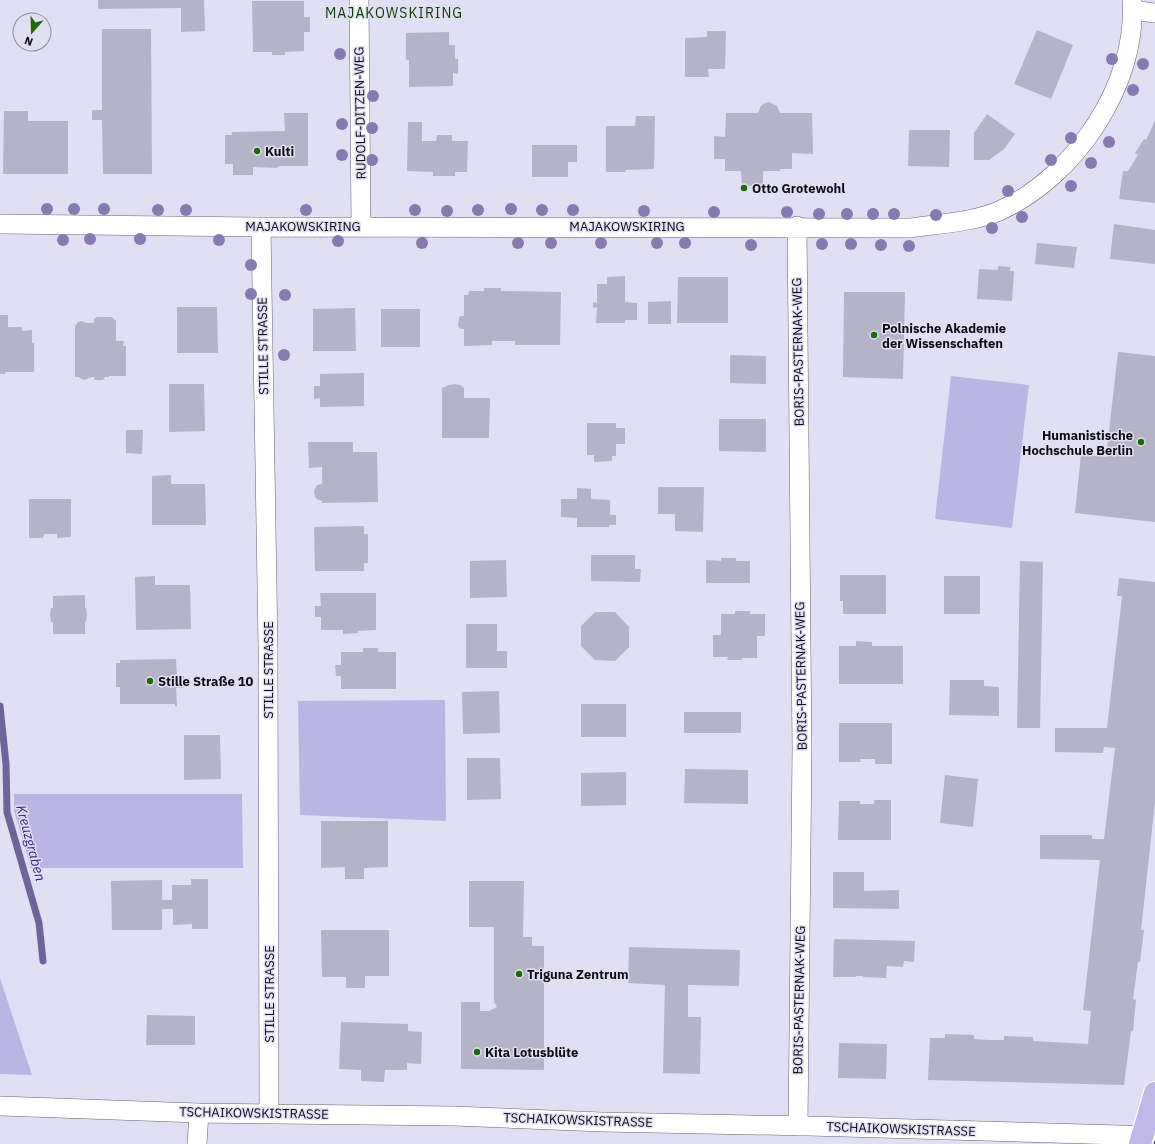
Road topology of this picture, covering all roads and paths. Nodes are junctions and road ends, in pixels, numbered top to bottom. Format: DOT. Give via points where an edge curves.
graph roads {
  1 [pos="359,0"];
  2 [pos="1132,5"];
  3 [pos="1155,13"];
  4 [pos="0,224"];
  5 [pos="261,226"];
  6 [pos="361,226"];
  7 [pos="797,226"];
  8 [pos="1155,1093"];
  9 [pos="0,1106"];
  10 [pos="199,1113"];
  11 [pos="269,1114"];
  12 [pos="798,1126"];
  13 [pos="1146,1139"];
  14 [pos="197,1144"];
  1 -- 6 [label="street, RUDOLF-DITZEN-WEG"];
  2 -- 3 [label="street, MAJAKOWSKIRING"];
  2 -- 7 [label="street, MAJAKOWSKIRING" via="1128,53 1118,83 1100,117 1070,159 1028,195 998,211 967,220 910,228"];
  4 -- 5 [label="street, MAJAKOWSKIRING"];
  5 -- 6 [label="street, MAJAKOWSKIRING"];
  5 -- 11 [label="street, STILLE STRASSE" via="268,646"];
  6 -- 7 [label="street, MAJAKOWSKIRING"];
  7 -- 12 [label="street, BORIS-PASTERNAK-WEG" via="802,748"];
  8 -- 13 [label="main road"];
  9 -- 10 [label="street, TSCHAIKOWSKISTRASSE"];
  10 -- 11 [label="street, TSCHAIKOWSKISTRASSE"];
  10 -- 14 [label="street"];
  11 -- 12 [label="street, TSCHAIKOWSKISTRASSE" via="454,1116"];
  12 -- 13 [label="street, TSCHAIKOWSKISTRASSE"];
}
